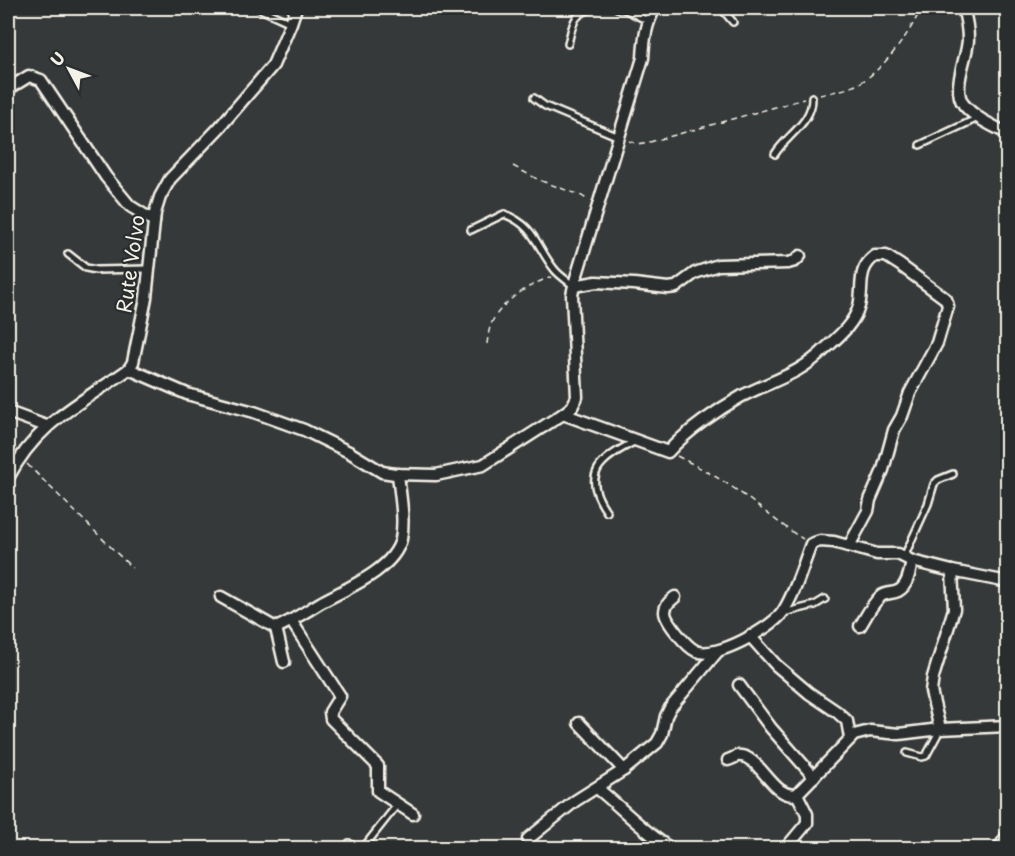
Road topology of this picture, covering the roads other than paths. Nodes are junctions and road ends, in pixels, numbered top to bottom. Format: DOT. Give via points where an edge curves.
graph roads {
  1 [pos="258,8"];
  2 [pos="296,8"];
  3 [pos="596,8"];
  4 [pos="617,8"];
  5 [pos="655,8"];
  6 [pos="722,8"];
  7 [pos="963,8"];
  8 [pos="648,21"];
  9 [pos="733,22"];
  10 [pos="291,23"];
  11 [pos="568,44"];
  12 [pos="8,89"];
  13 [pos="812,97"];
  14 [pos="534,98"];
  15 [pos="978,118"];
  16 [pos="1008,134"];
  17 [pos="619,137"];
  18 [pos="920,145"];
  19 [pos="775,154"];
  20 [pos="154,220"];
  21 [pos="471,230"];
  22 [pos="68,254"];
  23 [pos="800,256"];
  24 [pos="148,270"];
  25 [pos="574,286"];
  26 [pos="129,369"];
  27 [pos="8,412"];
  28 [pos="562,414"];
  29 [pos="46,426"];
  30 [pos="636,441"];
  31 [pos="398,474"];
  32 [pos="952,474"];
  33 [pos="8,478"];
  34 [pos="608,512"];
  35 [pos="849,546"];
  36 [pos="908,559"];
  37 [pos="952,571"];
  38 [pos="1008,582"];
  39 [pos="221,597"];
  40 [pos="675,597"];
  41 [pos="825,599"];
  42 [pos="782,613"];
  43 [pos="292,622"];
  44 [pos="860,626"];
  45 [pos="276,628"];
  46 [pos="750,636"];
  47 [pos="718,651"];
  48 [pos="284,662"];
  49 [pos="739,685"];
  50 [pos="579,723"];
  51 [pos="1008,726"];
  52 [pos="940,729"];
  53 [pos="850,738"];
  54 [pos="907,753"];
  55 [pos="728,760"];
  56 [pos="624,770"];
  57 [pos="814,777"];
  58 [pos="597,788"];
  59 [pos="797,794"];
  60 [pos="397,805"];
  61 [pos="413,814"];
  62 [pos="1008,834"];
  63 [pos="528,839"];
  64 [pos="349,843"];
  65 [pos="666,848"];
  66 [pos="356,849"];
  67 [pos="363,849"];
  68 [pos="786,849"];
  69 [pos="999,849"];
  1 -- 10 [label="lane"];
  2 -- 10 [label="street, Rute Volvo"];
  3 -- 11 [label="lane" via="578,15"];
  4 -- 8 [label="lane"];
  5 -- 8 [label="street"];
  6 -- 9 [label="lane"];
  7 -- 15 [label="street" via="968,42 959,93 962,103"];
  8 -- 17 [label="street" via="643,58"];
  10 -- 20 [label="street, Rute Volvo" via="273,65 170,179"];
  12 -- 20 [label="street" via="29,76 41,80 106,177 130,206"];
  13 -- 19 [label="lane" via="812,106 799,128"];
  14 -- 17 [label="lane"];
  15 -- 16 [label="street"];
  15 -- 18 [label="lane"];
  17 -- 25 [label="street"];
  20 -- 24 [label="street, Rute Volvo"];
  21 -- 25 [label="lane" via="504,214 510,216 533,233 547,258"];
  22 -- 24 [label="lane" via="86,268 96,270"];
  23 -- 25 [label="street" via="788,263 718,265 695,273 676,287 596,282"];
  24 -- 26 [label="street, Rute Volvo" via="146,298"];
  25 -- 28 [label="street" via="577,397"];
  26 -- 29 [label="street"];
  26 -- 31 [label="street" via="187,394 304,430 382,472"];
  27 -- 29 [label="street"];
  28 -- 30 [label="street"];
  28 -- 31 [label="street" via="483,465 436,475"];
  29 -- 33 [label="street"];
  30 -- 34 [label="lane" via="603,460 596,469 595,491"];
  30 -- 35 [label="street" via="668,452 686,434 740,397 801,370 851,323 859,306 865,265 875,256 886,256 946,299 948,306 937,343 894,430 868,511"];
  31 -- 43 [label="street" via="401,538 396,551 364,579"];
  32 -- 36 [label="lane" via="934,484"];
  35 -- 36 [label="street"];
  35 -- 42 [label="street" via="820,541 811,544"];
  36 -- 37 [label="street"];
  36 -- 44 [label="street" via="903,587 880,597"];
  37 -- 38 [label="street"];
  37 -- 52 [label="street" via="954,609 931,691"];
  39 -- 45 [label="street"];
  40 -- 47 [label="street" via="666,605 665,613 680,637 696,651"];
  41 -- 42 [label="lane"];
  42 -- 46 [label="street" via="765,629"];
  43 -- 45 [label="street"];
  43 -- 60 [label="street" via="340,696 330,712 331,719 378,766 378,791"];
  45 -- 48 [label="street"];
  46 -- 47 [label="street"];
  46 -- 53 [label="street" via="776,665 847,722"];
  47 -- 56 [label="street" via="670,708 657,743"];
  49 -- 57 [label="street"];
  50 -- 56 [label="street"];
  51 -- 52 [label="street"];
  52 -- 53 [label="street" via="899,734 870,731"];
  52 -- 54 [label="lane" via="926,756"];
  53 -- 57 [label="street"];
  55 -- 59 [label="street" via="746,757 780,790 788,795"];
  56 -- 58 [label="street"];
  57 -- 59 [label="street"];
  58 -- 63 [label="street"];
  58 -- 65 [label="street"];
  59 -- 68 [label="street" via="807,823"];
  60 -- 61 [label="street"];
  60 -- 67 [label="lane"];
  62 -- 69 [label="street"];
  64 -- 66 [label="lane"];
}
